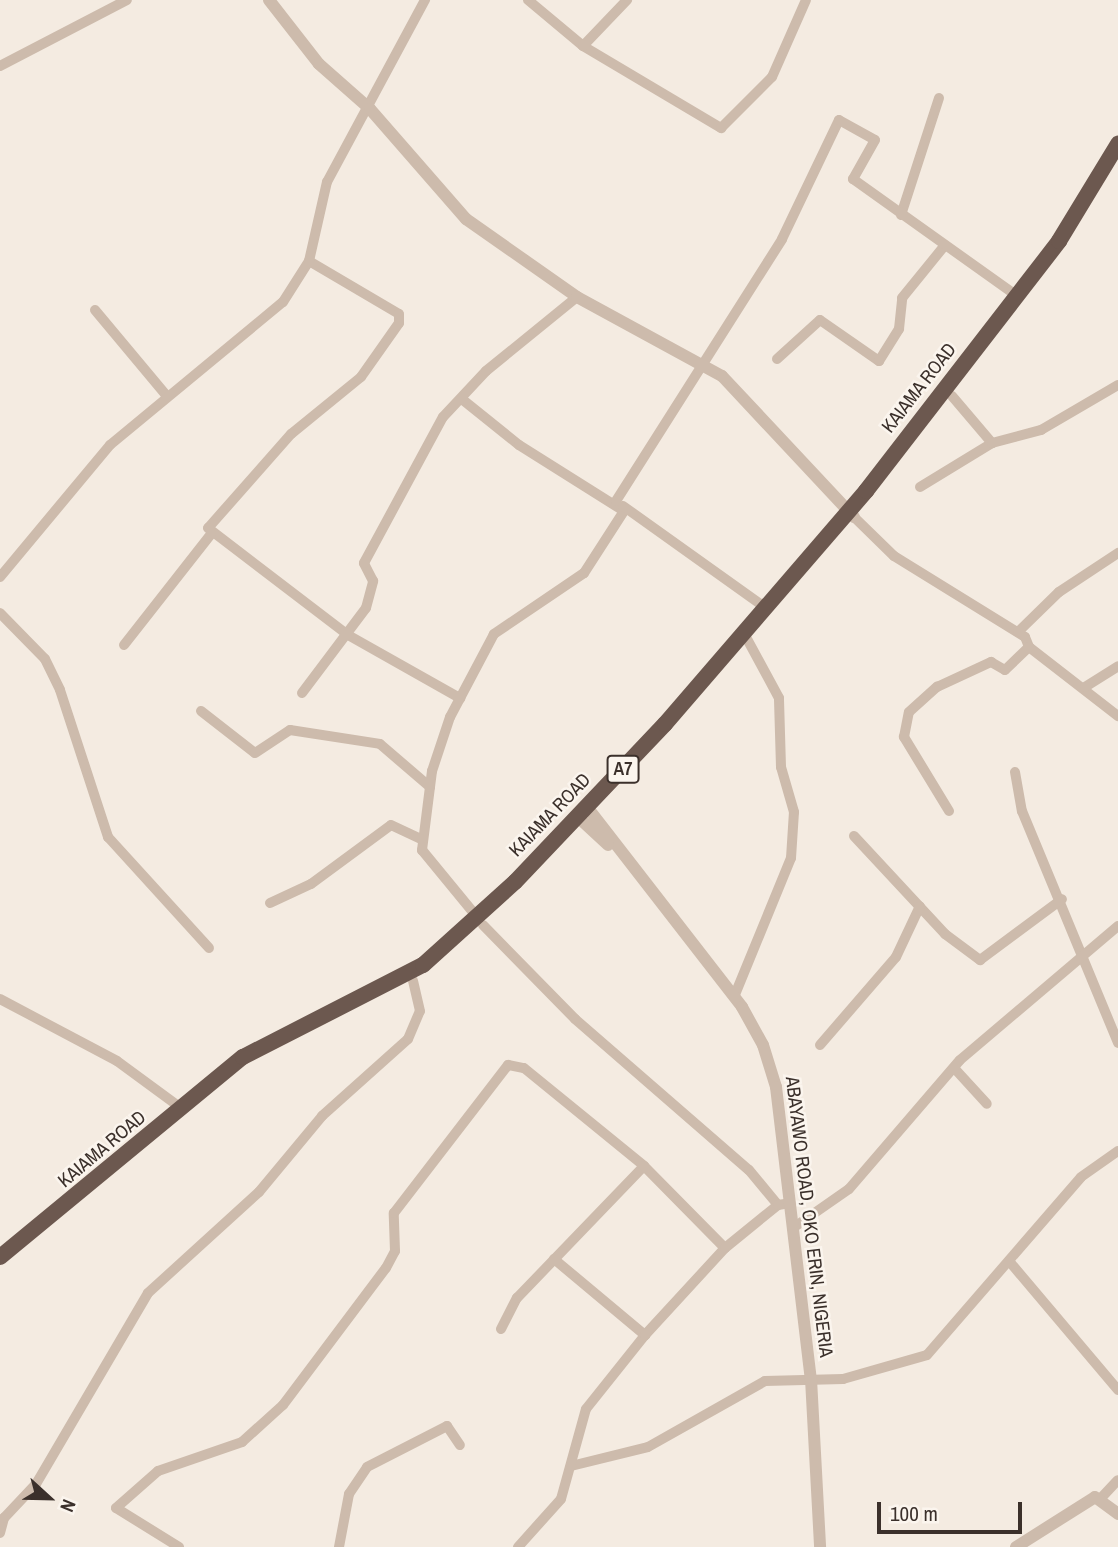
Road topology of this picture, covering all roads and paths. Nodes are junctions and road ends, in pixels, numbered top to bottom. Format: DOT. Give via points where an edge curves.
graph roads {
  1 [pos="127,0"];
  2 [pos="269,0"];
  3 [pos="425,0"];
  4 [pos="528,0"];
  5 [pos="627,0"];
  6 [pos="806,0"];
  7 [pos="583,46"];
  8 [pos="0,66"];
  9 [pos="939,98"];
  10 [pos="370,109"];
  11 [pos="1118,144"];
  12 [pos="1118,164"];
  13 [pos="901,215"];
  14 [pos="945,245"];
  15 [pos="309,261"];
  16 [pos="1017,296"];
  17 [pos="577,297"];
  18 [pos="94,310"];
  19 [pos="777,359"];
  20 [pos="704,365"];
  21 [pos="1118,385"];
  22 [pos="167,396"];
  23 [pos="952,396"];
  24 [pos="463,400"];
  25 [pos="992,443"];
  26 [pos="920,487"];
  27 [pos="620,503"];
  28 [pos="851,515"];
  29 [pos="211,534"];
  30 [pos="1118,553"];
  31 [pos="0,578"];
  32 [pos="764,606"];
  33 [pos="0,613"];
  34 [pos="1018,632"];
  35 [pos="348,635"];
  36 [pos="746,637"];
  37 [pos="124,645"];
  38 [pos="1029,647"];
  39 [pos="1118,666"];
  40 [pos="1085,687"];
  41 [pos="302,693"];
  42 [pos="460,698"];
  43 [pos="201,711"];
  44 [pos="1118,716"];
  45 [pos="1015,772"];
  46 [pos="430,786"];
  47 [pos="949,811"];
  48 [pos="585,815"];
  49 [pos="854,836"];
  50 [pos="421,839"];
  51 [pos="1062,899"];
  52 [pos="270,903"];
  53 [pos="920,906"];
  54 [pos="480,921"];
  55 [pos="1118,926"];
  56 [pos="209,948"];
  57 [pos="1081,953"];
  58 [pos="413,981"];
  59 [pos="734,998"];
  60 [pos="0,999"];
  61 [pos="1118,1044"];
  62 [pos="820,1045"];
  63 [pos="955,1069"];
  64 [pos="987,1104"];
  65 [pos="181,1108"];
  66 [pos="1118,1151"];
  67 [pos="644,1166"];
  68 [pos="784,1204"];
  69 [pos="793,1228"];
  70 [pos="725,1248"];
  71 [pos="0,1257"];
  72 [pos="554,1259"];
  73 [pos="1009,1261"];
  74 [pos="0,1267"];
  75 [pos="502,1329"];
  76 [pos="645,1335"];
  77 [pos="811,1379"];
  78 [pos="1118,1390"];
  79 [pos="460,1445"];
  80 [pos="571,1466"];
  81 [pos="1118,1480"];
  82 [pos="1101,1497"];
  83 [pos="1118,1514"];
  84 [pos="0,1533"];
  85 [pos="179,1547"];
  86 [pos="339,1547"];
  87 [pos="518,1547"];
  88 [pos="820,1547"];
  89 [pos="1016,1547"];
  1 -- 8 [label="street"];
  2 -- 10 [label="street" via="319,64"];
  3 -- 10 [label="street"];
  4 -- 7 [label="street"];
  5 -- 7 [label="street"];
  6 -- 7 [label="street" via="772,77 724,128"];
  9 -- 13 [label="street"];
  10 -- 15 [label="street" via="327,182"];
  10 -- 17 [label="street" via="466,219"];
  11 -- 16 [label="highway, KAIAMA ROAD / A7" via="1079,211"];
  12 -- 23 [label="highway, KAIAMA ROAD / A7" via="1064,250"];
  13 -- 14 [label="street"];
  13 -- 20 [label="street" via="853,179 875,140 839,120 782,239"];
  14 -- 16 [label="street"];
  14 -- 19 [label="street" via="902,298 899,329 879,361 820,320"];
  15 -- 22 [label="street" via="261,324"];
  15 -- 29 [label="street" via="399,314 399,323 361,377 291,434 209,520"];
  16 -- 28 [label="highway, KAIAMA ROAD / A7"];
  17 -- 20 [label="street"];
  17 -- 24 [label="street" via="486,371"];
  18 -- 22 [label="street"];
  20 -- 27 [label="street"];
  20 -- 28 [label="street" via="766,418"];
  21 -- 25 [label="street" via="1041,430"];
  22 -- 31 [label="street" via="110,444"];
  23 -- 25 [label="street"];
  23 -- 28 [label="highway, KAIAMA ROAD / A7"];
  24 -- 27 [label="street" via="519,445"];
  24 -- 35 [label="street" via="443,417 402,482 364,563 373,585"];
  25 -- 26 [label="street"];
  27 -- 32 [label="street"];
  27 -- 42 [label="street" via="584,573 494,634"];
  28 -- 32 [label="highway, KAIAMA ROAD / A7"];
  28 -- 34 [label="street" via="916,573"];
  28 -- 36 [label="highway, KAIAMA ROAD / A7"];
  29 -- 35 [label="street"];
  29 -- 37 [label="street"];
  30 -- 34 [label="street" via="1059,593"];
  32 -- 48 [label="highway, KAIAMA ROAD / A7"];
  33 -- 56 [label="street" via="45,659 108,837"];
  34 -- 38 [label="street"];
  35 -- 41 [label="street"];
  35 -- 42 [label="street"];
  36 -- 48 [label="highway, KAIAMA ROAD / A7"];
  36 -- 59 [label="street" via="779,698 781,766 794,812 791,858"];
  38 -- 40 [label="street"];
  38 -- 47 [label="street" via="1005,670 991,662 937,687 909,712 904,737"];
  39 -- 40 [label="street"];
  40 -- 44 [label="street"];
  42 -- 46 [label="street"];
  43 -- 46 [label="street" via="256,753 290,730 380,744"];
  45 -- 51 [label="street" via="1022,811"];
  46 -- 50 [label="street"];
  48 -- 54 [label="highway, KAIAMA ROAD / A7"];
  48 -- 59 [label="street, ABAYAWO ROAD, OKO ERIN, NIGERIA"];
  49 -- 53 [label="street"];
  50 -- 52 [label="street" via="407,827 391,825 312,884"];
  50 -- 54 [label="street" via="426,858"];
  51 -- 53 [label="street" via="983,960"];
  51 -- 57 [label="street"];
  53 -- 62 [label="street" via="896,957"];
  54 -- 58 [label="highway, KAIAMA ROAD / A7"];
  54 -- 65 [label="highway, KAIAMA ROAD / A7" via="423,965 256,1048"];
  54 -- 68 [label="street" via="575,1019"];
  55 -- 57 [label="street"];
  57 -- 61 [label="street"];
  57 -- 63 [label="street"];
  58 -- 74 [label="highway, KAIAMA ROAD / A7" via="257,1057"];
  58 -- 84 [label="street" via="420,1011 408,1039 322,1116 259,1192 148,1293 36,1484 4,1518"];
  59 -- 68 [label="street, ABAYAWO ROAD, OKO ERIN, NIGERIA" via="763,1045 776,1087"];
  60 -- 65 [label="street" via="117,1061"];
  63 -- 64 [label="street"];
  63 -- 69 [label="street" via="849,1189"];
  65 -- 71 [label="highway, KAIAMA ROAD / A7"];
  66 -- 73 [label="street" via="1080,1177"];
  67 -- 70 [label="street"];
  67 -- 72 [label="street"];
  67 -- 85 [label="street" via="524,1068 508,1065 394,1213 395,1251 386,1268 284,1405 242,1441 158,1471 116,1508"];
  68 -- 69 [label="street, ABAYAWO ROAD, OKO ERIN, NIGERIA"];
  68 -- 70 [label="street"];
  69 -- 77 [label="street, ABAYAWO ROAD, OKO ERIN, NIGERIA"];
  70 -- 76 [label="street"];
  72 -- 75 [label="street" via="517,1297"];
  72 -- 76 [label="street"];
  73 -- 77 [label="street" via="927,1354 843,1379"];
  73 -- 78 [label="street"];
  76 -- 80 [label="street" via="586,1409"];
  77 -- 80 [label="street" via="765,1381 648,1447"];
  77 -- 88 [label="street, ABAYAWO ROAD, OKO ERIN, NIGERIA"];
  79 -- 86 [label="street" via="447,1426 367,1467 349,1494"];
  80 -- 87 [label="street" via="561,1499"];
  81 -- 82 [label="street"];
  82 -- 83 [label="street"];
  82 -- 89 [label="street"];
}
